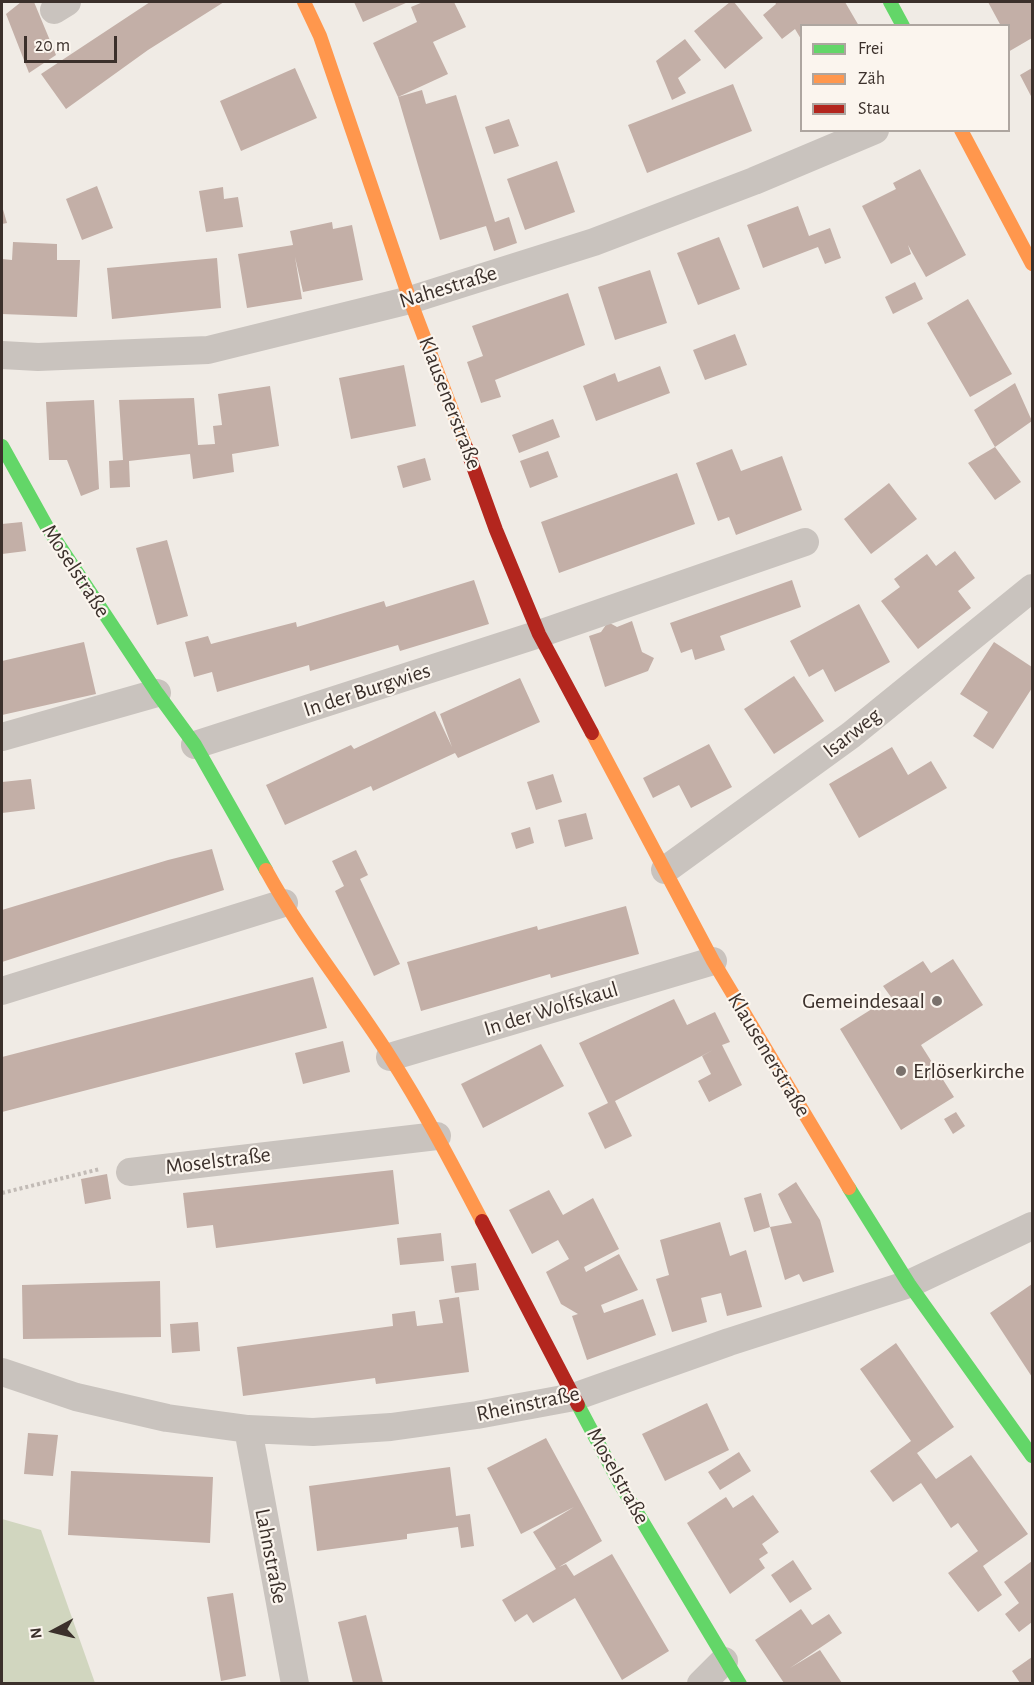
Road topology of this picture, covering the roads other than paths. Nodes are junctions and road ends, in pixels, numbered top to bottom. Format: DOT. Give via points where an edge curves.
graph roads {
  1 [pos="304,2"];
  2 [pos="890,2"];
  3 [pos="902,24"];
  4 [pos="870,132"];
  5 [pos="962,132"];
  6 [pos="1032,264"];
  7 [pos="410,300"];
  8 [pos="2,355"];
  9 [pos="2,446"];
  10 [pos="805,542"];
  11 [pos="1032,588"];
  12 [pos="539,634"];
  13 [pos="157,693"];
  14 [pos="2,737"];
  15 [pos="195,746"];
  16 [pos="665,870"];
  17 [pos="284,903"];
  18 [pos="713,961"];
  19 [pos="2,991"];
  20 [pos="390,1057"];
  21 [pos="437,1136"];
  22 [pos="130,1172"];
  23 [pos="1032,1226"];
  24 [pos="909,1284"];
  25 [pos="2,1372"];
  26 [pos="574,1397"];
  27 [pos="248,1429"];
  28 [pos="1032,1456"];
  29 [pos="732,1672"];
  30 [pos="295,1683"];
  31 [pos="701,1683"];
  1 -- 7 [label="street, Klausenerstraße" via="320,36"];
  2 -- 3 [label="street"];
  4 -- 7 [label="street, Nahestraße" via="594,242"];
  5 -- 6 [label="street"];
  7 -- 8 [label="street, Nahestraße" via="208,350"];
  7 -- 12 [label="street, Klausenerstraße"];
  9 -- 13 [label="street, Moselstraße" via="47,527"];
  10 -- 12 [label="street"];
  11 -- 16 [label="street, Isarweg" via="851,735"];
  12 -- 15 [label="street, In der Burgwies"];
  12 -- 16 [label="street, Klausenerstraße"];
  13 -- 14 [label="street"];
  13 -- 15 [label="street, Moselstraße"];
  15 -- 17 [label="street, Moselstraße"];
  16 -- 18 [label="street, Klausenerstraße"];
  17 -- 19 [label="street"];
  17 -- 20 [label="street, Moselstraße"];
  18 -- 20 [label="street, In der Wolfskaul"];
  18 -- 24 [label="street, Klausenerstraße"];
  20 -- 21 [label="street, Moselstraße"];
  21 -- 22 [label="street, Moselstraße"];
  21 -- 26 [label="street, Moselstraße"];
  23 -- 24 [label="street, Rheinstraße"];
  24 -- 26 [label="street, Rheinstraße"];
  24 -- 28 [label="street, Klausenerstraße"];
  25 -- 27 [label="street, Rheinstraße" via="76,1397 166,1418"];
  26 -- 27 [label="street, Rheinstraße" via="391,1427 313,1432"];
  26 -- 29 [label="street, Moselstraße" via="620,1484"];
  27 -- 30 [label="street, Lahnstraße"];
  29 -- 31 [label="street"];
}
